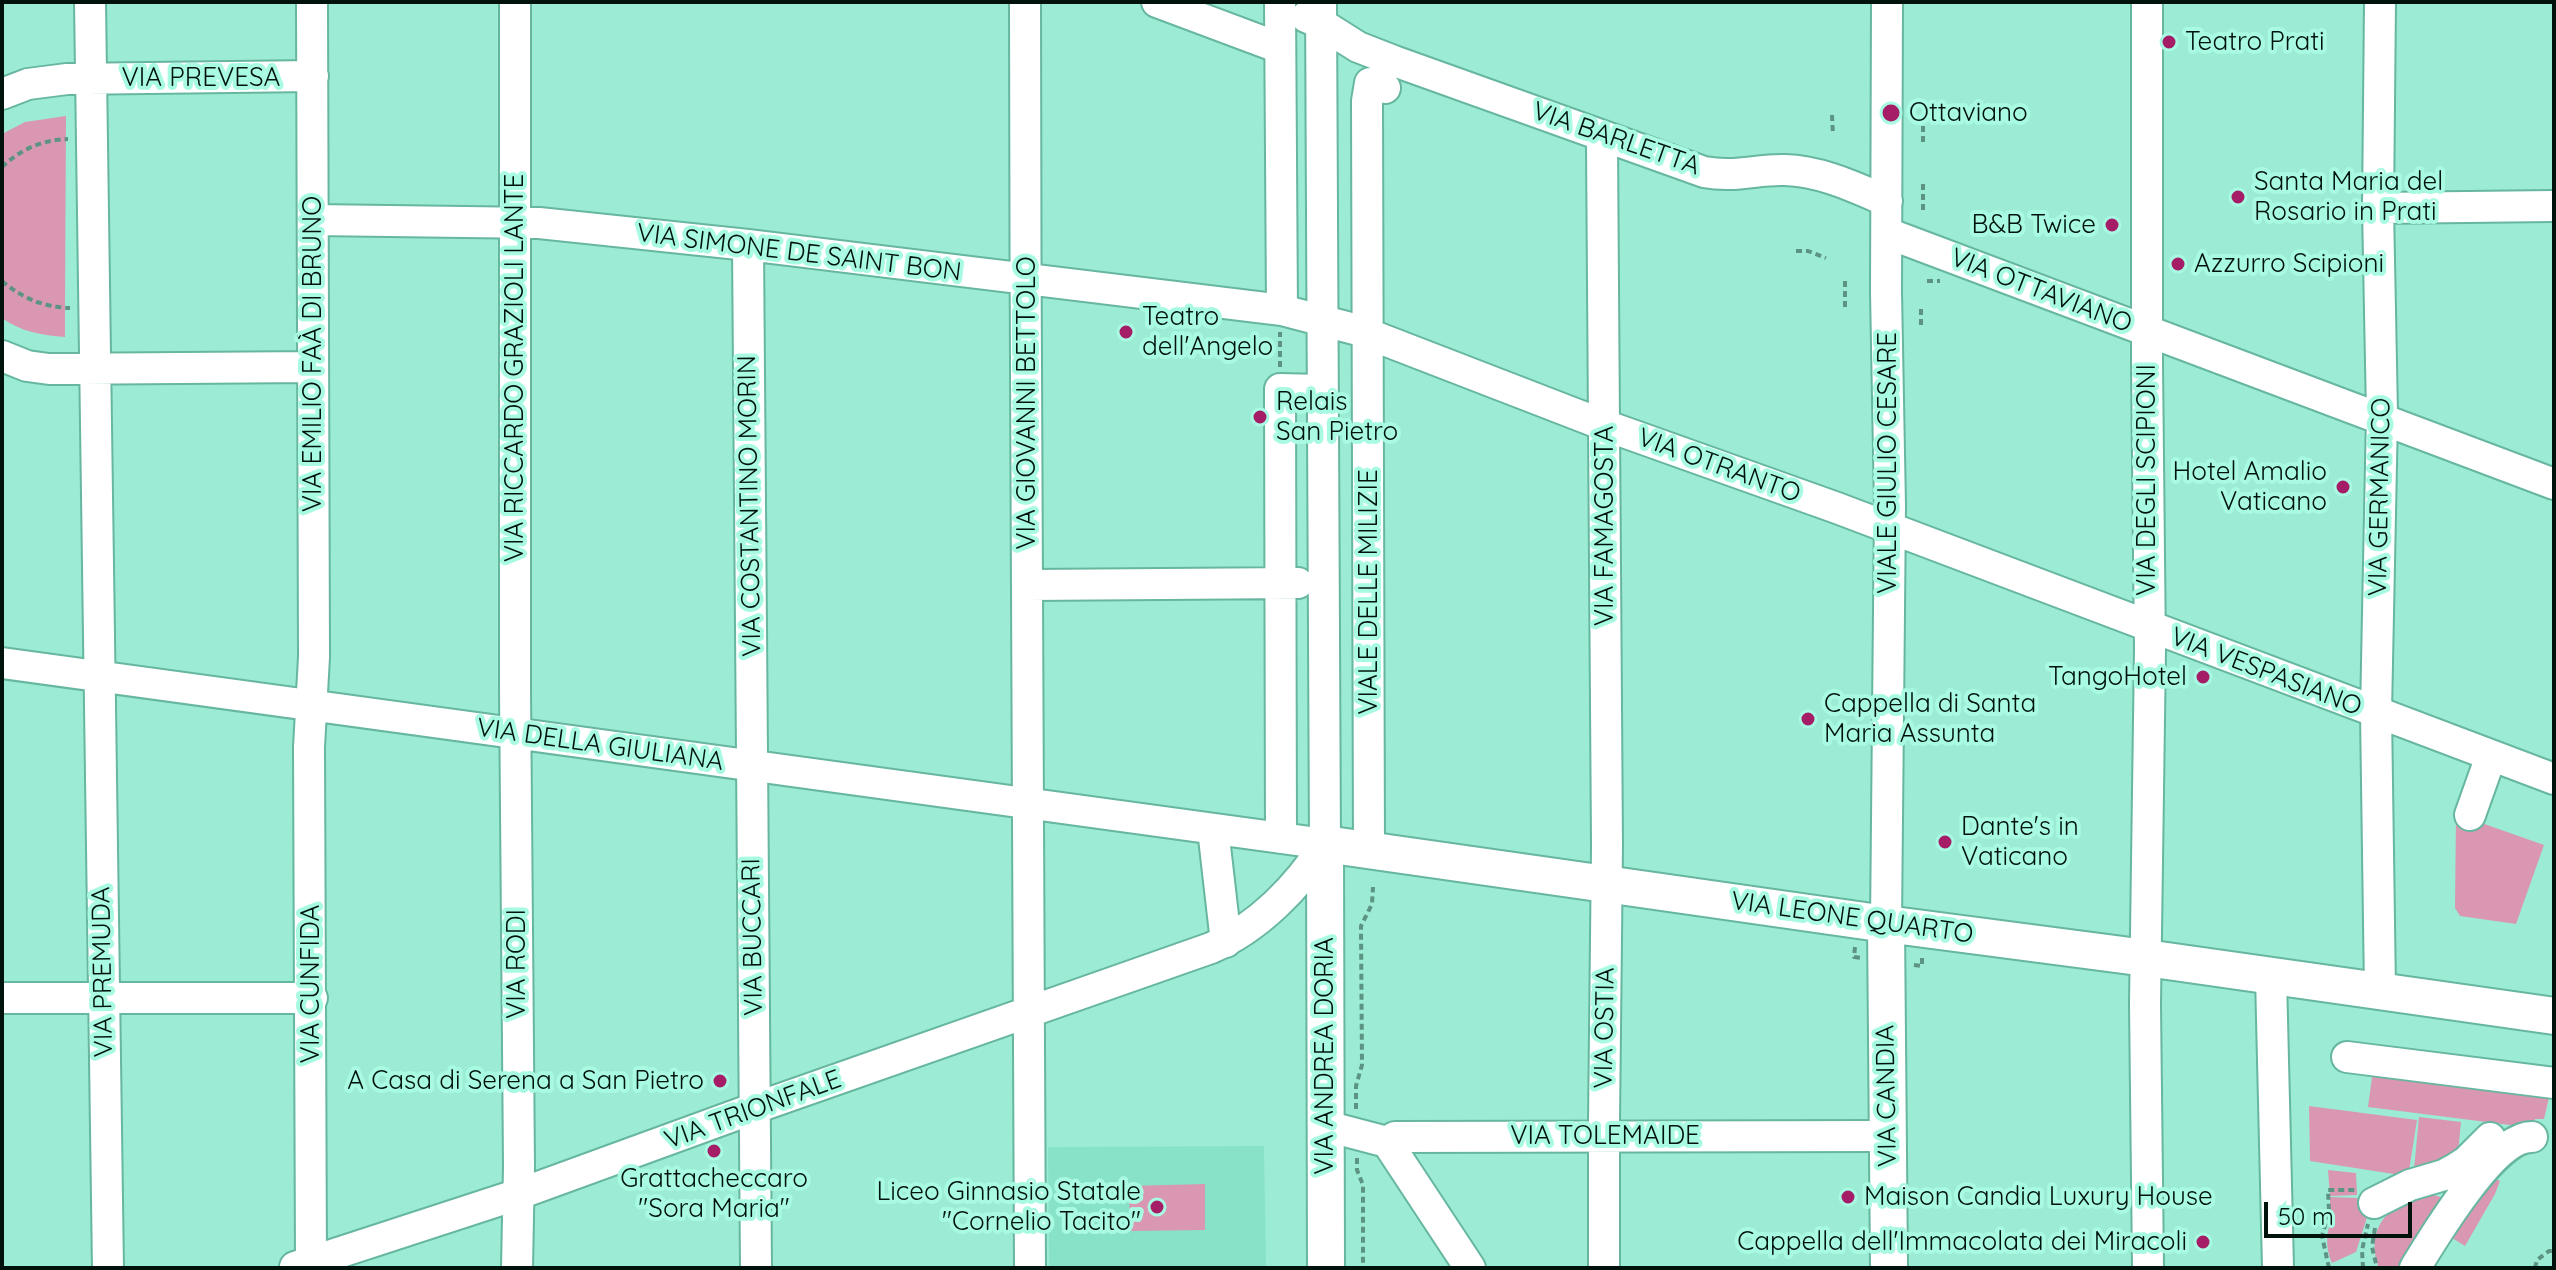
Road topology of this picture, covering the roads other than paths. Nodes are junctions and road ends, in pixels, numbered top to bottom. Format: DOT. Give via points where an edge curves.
graph roads {
  1 [pos="90,2"];
  2 [pos="312,2"];
  3 [pos="515,2"];
  4 [pos="1025,2"];
  5 [pos="1157,2"];
  6 [pos="1887,2"];
  7 [pos="2147,2"];
  8 [pos="2380,2"];
  9 [pos="1276,4"];
  10 [pos="1320,7"];
  11 [pos="1280,48"];
  12 [pos="1386,74"];
  13 [pos="313,76"];
  14 [pos="90,78"];
  15 [pos="2,94"];
  16 [pos="1603,156"];
  17 [pos="1887,201"];
  18 [pos="2554,206"];
  19 [pos="2378,208"];
  20 [pos="314,220"];
  21 [pos="515,221"];
  22 [pos="1887,233"];
  23 [pos="748,245"];
  24 [pos="1025,280"];
  25 [pos="1282,310"];
  26 [pos="1321,320"];
  27 [pos="2147,331"];
  28 [pos="1369,335"];
  29 [pos="2,356"];
  30 [pos="312,367"];
  31 [pos="94,369"];
  32 [pos="1321,390"];
  33 [pos="2382,419"];
  34 [pos="1604,425"];
  35 [pos="2554,484"];
  36 [pos="1889,530"];
  37 [pos="1322,583"];
  38 [pos="1280,584"];
  39 [pos="1028,585"];
  40 [pos="2149,627"];
  41 [pos="2,663"];
  42 [pos="99,676"];
  43 [pos="311,705"];
  44 [pos="2376,713"];
  45 [pos="516,733"];
  46 [pos="2491,756"];
  47 [pos="752,766"];
  48 [pos="2554,779"];
  49 [pos="1027,804"];
  50 [pos="2470,815"];
  51 [pos="1205,828"];
  52 [pos="1281,838"];
  53 [pos="1325,844"];
  54 [pos="1369,850"];
  55 [pos="1607,883"];
  56 [pos="1886,924"];
  57 [pos="1219,945"];
  58 [pos="2146,958"];
  59 [pos="2271,977"];
  60 [pos="2380,991"];
  61 [pos="2,998"];
  62 [pos="103,998"];
  63 [pos="312,998"];
  64 [pos="1028,1013"];
  65 [pos="2554,1016"];
  66 [pos="2347,1057"];
  67 [pos="2554,1083"];
  68 [pos="755,1108"];
  69 [pos="1341,1124"];
  70 [pos="1604,1136"];
  71 [pos="1887,1136"];
  72 [pos="2536,1140"];
  73 [pos="1387,1142"];
  74 [pos="519,1194"];
  75 [pos="2374,1203"];
  76 [pos="302,1265"];
  77 [pos="108,1268"];
  78 [pos="517,1268"];
  79 [pos="756,1268"];
  80 [pos="1030,1268"];
  81 [pos="1326,1268"];
  82 [pos="1470,1268"];
  83 [pos="1604,1268"];
  84 [pos="1889,1268"];
  85 [pos="2148,1268"];
  86 [pos="2278,1268"];
  87 [pos="2415,1268"];
  1 -- 14 [label="street, VIA PREMUDA"];
  2 -- 13 [label="street, VIA EMILIO FAÀ DI BRUNO"];
  3 -- 21 [label="street, VIA RICCARDO GRAZIOLI LANTE"];
  4 -- 24 [label="street, VIA GIOVANNI BETTOLO"];
  5 -- 11 [label="street"];
  6 -- 17 [label="street, VIALE GIULIO CESARE"];
  7 -- 27 [label="street, VIA DEGLI SCIPIONI"];
  8 -- 19 [label="street, VIA GERMANICO"];
  9 -- 10 [label="street, VIA BARLETTA"];
  9 -- 11 [label="street"];
  10 -- 12 [label="street, VIA BARLETTA"];
  10 -- 26 [label="street, VIALE DELLE MILIZIE"];
  11 -- 25 [label="street"];
  12 -- 17 [label="street, VIA BARLETTA" via="1704,172 1802,172"];
  12 -- 28 [label="street, VIALE DELLE MILIZIE" via="1367,101"];
  13 -- 14 [label="street, VIA PREVESA"];
  13 -- 20 [label="street, VIA EMILIO FAÀ DI BRUNO"];
  14 -- 15 [label="street, VIA PREVESA" via="40,81"];
  14 -- 31 [label="street, VIA PREMUDA"];
  16 -- 34 [label="street, VIA FAMAGOSTA"];
  17 -- 22 [label="street, VIALE GIULIO CESARE"];
  18 -- 19 [label="street"];
  19 -- 33 [label="street, VIA GERMANICO"];
  20 -- 21 [label="street, VIA SIMONE DE SAINT BON"];
  20 -- 30 [label="street, VIA EMILIO FAÀ DI BRUNO"];
  21 -- 23 [label="street, VIA SIMONE DE SAINT BON"];
  21 -- 45 [label="street, VIA RICCARDO GRAZIOLI LANTE"];
  22 -- 27 [label="street, VIA OTTAVIANO"];
  22 -- 36 [label="street, VIALE GIULIO CESARE"];
  23 -- 24 [label="street, VIA SIMONE DE SAINT BON"];
  23 -- 47 [label="street, VIA COSTANTINO MORIN"];
  24 -- 25 [label="street, VIA SIMONE DE SAINT BON"];
  24 -- 39 [label="street, VIA GIOVANNI BETTOLO"];
  25 -- 26 [label="street, VIA SIMONE DE SAINT BON"];
  26 -- 28 [label="street"];
  26 -- 32 [label="street, VIALE DELLE MILIZIE"];
  27 -- 33 [label="street, VIA OTTAVIANO"];
  27 -- 40 [label="street, VIA DEGLI SCIPIONI"];
  28 -- 34 [label="street, VIA OTRANTO"];
  28 -- 54 [label="street, VIALE DELLE MILIZIE"];
  29 -- 31 [label="street" via="37,368"];
  30 -- 31 [label="street"];
  30 -- 43 [label="street, VIA EMILIO FAÀ DI BRUNO"];
  31 -- 42 [label="street, VIA PREMUDA"];
  32 -- 37 [label="street, VIALE DELLE MILIZIE"];
  32 -- 38 [label="street" via="1280,389"];
  33 -- 35 [label="street, VIA OTTAVIANO"];
  33 -- 44 [label="street, VIA GERMANICO"];
  34 -- 36 [label="street, VIA OTRANTO"];
  34 -- 55 [label="street, VIA FAMAGOSTA"];
  36 -- 40 [label="street, VIA VESPASIANO"];
  36 -- 56 [label="street, VIALE GIULIO CESARE"];
  37 -- 38 [label="street"];
  37 -- 53 [label="street, VIALE DELLE MILIZIE"];
  38 -- 39 [label="street"];
  38 -- 52 [label="street"];
  39 -- 49 [label="street, VIA GIOVANNI BETTOLO"];
  40 -- 44 [label="street, VIA VESPASIANO"];
  40 -- 58 [label="street, VIA DEGLI SCIPIONI"];
  41 -- 42 [label="street, VIA DELLA GIULIANA"];
  42 -- 43 [label="street, VIA DELLA GIULIANA"];
  42 -- 62 [label="street, VIA PREMUDA"];
  43 -- 45 [label="street, VIA DELLA GIULIANA"];
  43 -- 63 [label="street, VIA CUNFIDA"];
  44 -- 46 [label="street, VIA VESPASIANO"];
  44 -- 60 [label="street, VIA GERMANICO"];
  45 -- 47 [label="street, VIA DELLA GIULIANA"];
  45 -- 74 [label="street, VIA RODI"];
  46 -- 48 [label="street, VIA VESPASIANO"];
  46 -- 50 [label="street"];
  47 -- 49 [label="street, VIA DELLA GIULIANA"];
  47 -- 68 [label="street, VIA BUCCARI"];
  49 -- 51 [label="street, VIA DELLA GIULIANA"];
  49 -- 64 [label="street, VIA GIOVANNI BETTOLO"];
  51 -- 52 [label="street, VIA DELLA GIULIANA"];
  51 -- 57 [label="street"];
  52 -- 53 [label="street, VIA DELLA GIULIANA"];
  53 -- 54 [label="main road, VIA LEONE QUARTO"];
  53 -- 57 [label="street, VIA TRIONFALE" via="1287,893"];
  53 -- 69 [label="main road, VIA ANDREA DORIA"];
  54 -- 55 [label="main road, VIA LEONE QUARTO"];
  55 -- 56 [label="main road, VIA LEONE QUARTO"];
  55 -- 70 [label="street, VIA OSTIA"];
  56 -- 58 [label="main road, VIA LEONE QUARTO"];
  56 -- 71 [label="main road, VIA CANDIA"];
  57 -- 64 [label="street, VIA TRIONFALE"];
  58 -- 59 [label="main road, VIA LEONE QUARTO"];
  58 -- 85 [label="street, VIA DEGLI SCIPIONI"];
  59 -- 60 [label="main road, VIA LEONE QUARTO"];
  59 -- 86 [label="street"];
  60 -- 65 [label="main road, VIA LEONE QUARTO"];
  61 -- 62 [label="street"];
  62 -- 63 [label="street"];
  62 -- 77 [label="street, VIA PREMUDA"];
  63 -- 76 [label="street, VIA CUNFIDA"];
  64 -- 68 [label="street, VIA TRIONFALE"];
  64 -- 80 [label="street, VIA GIOVANNI BETTOLO"];
  66 -- 67 [label="street"];
  68 -- 74 [label="street, VIA TRIONFALE"];
  68 -- 79 [label="street, VIA BUCCARI"];
  69 -- 73 [label="street, VIA TOLEMAIDE"];
  69 -- 81 [label="main road, VIA ANDREA DORIA"];
  70 -- 71 [label="street, VIA TOLEMAIDE"];
  70 -- 73 [label="street, VIA TOLEMAIDE" via="1395,1137"];
  70 -- 83 [label="street, VIA OSTIA"];
  71 -- 84 [label="main road, VIA CANDIA"];
  72 -- 75 [label="street" via="2492,1136 2455,1169"];
  72 -- 87 [label="street" via="2496,1158 2458,1199"];
  73 -- 82 [label="street"];
  74 -- 76 [label="street, VIA TRIONFALE"];
  74 -- 78 [label="street, VIA RODI"];
}
